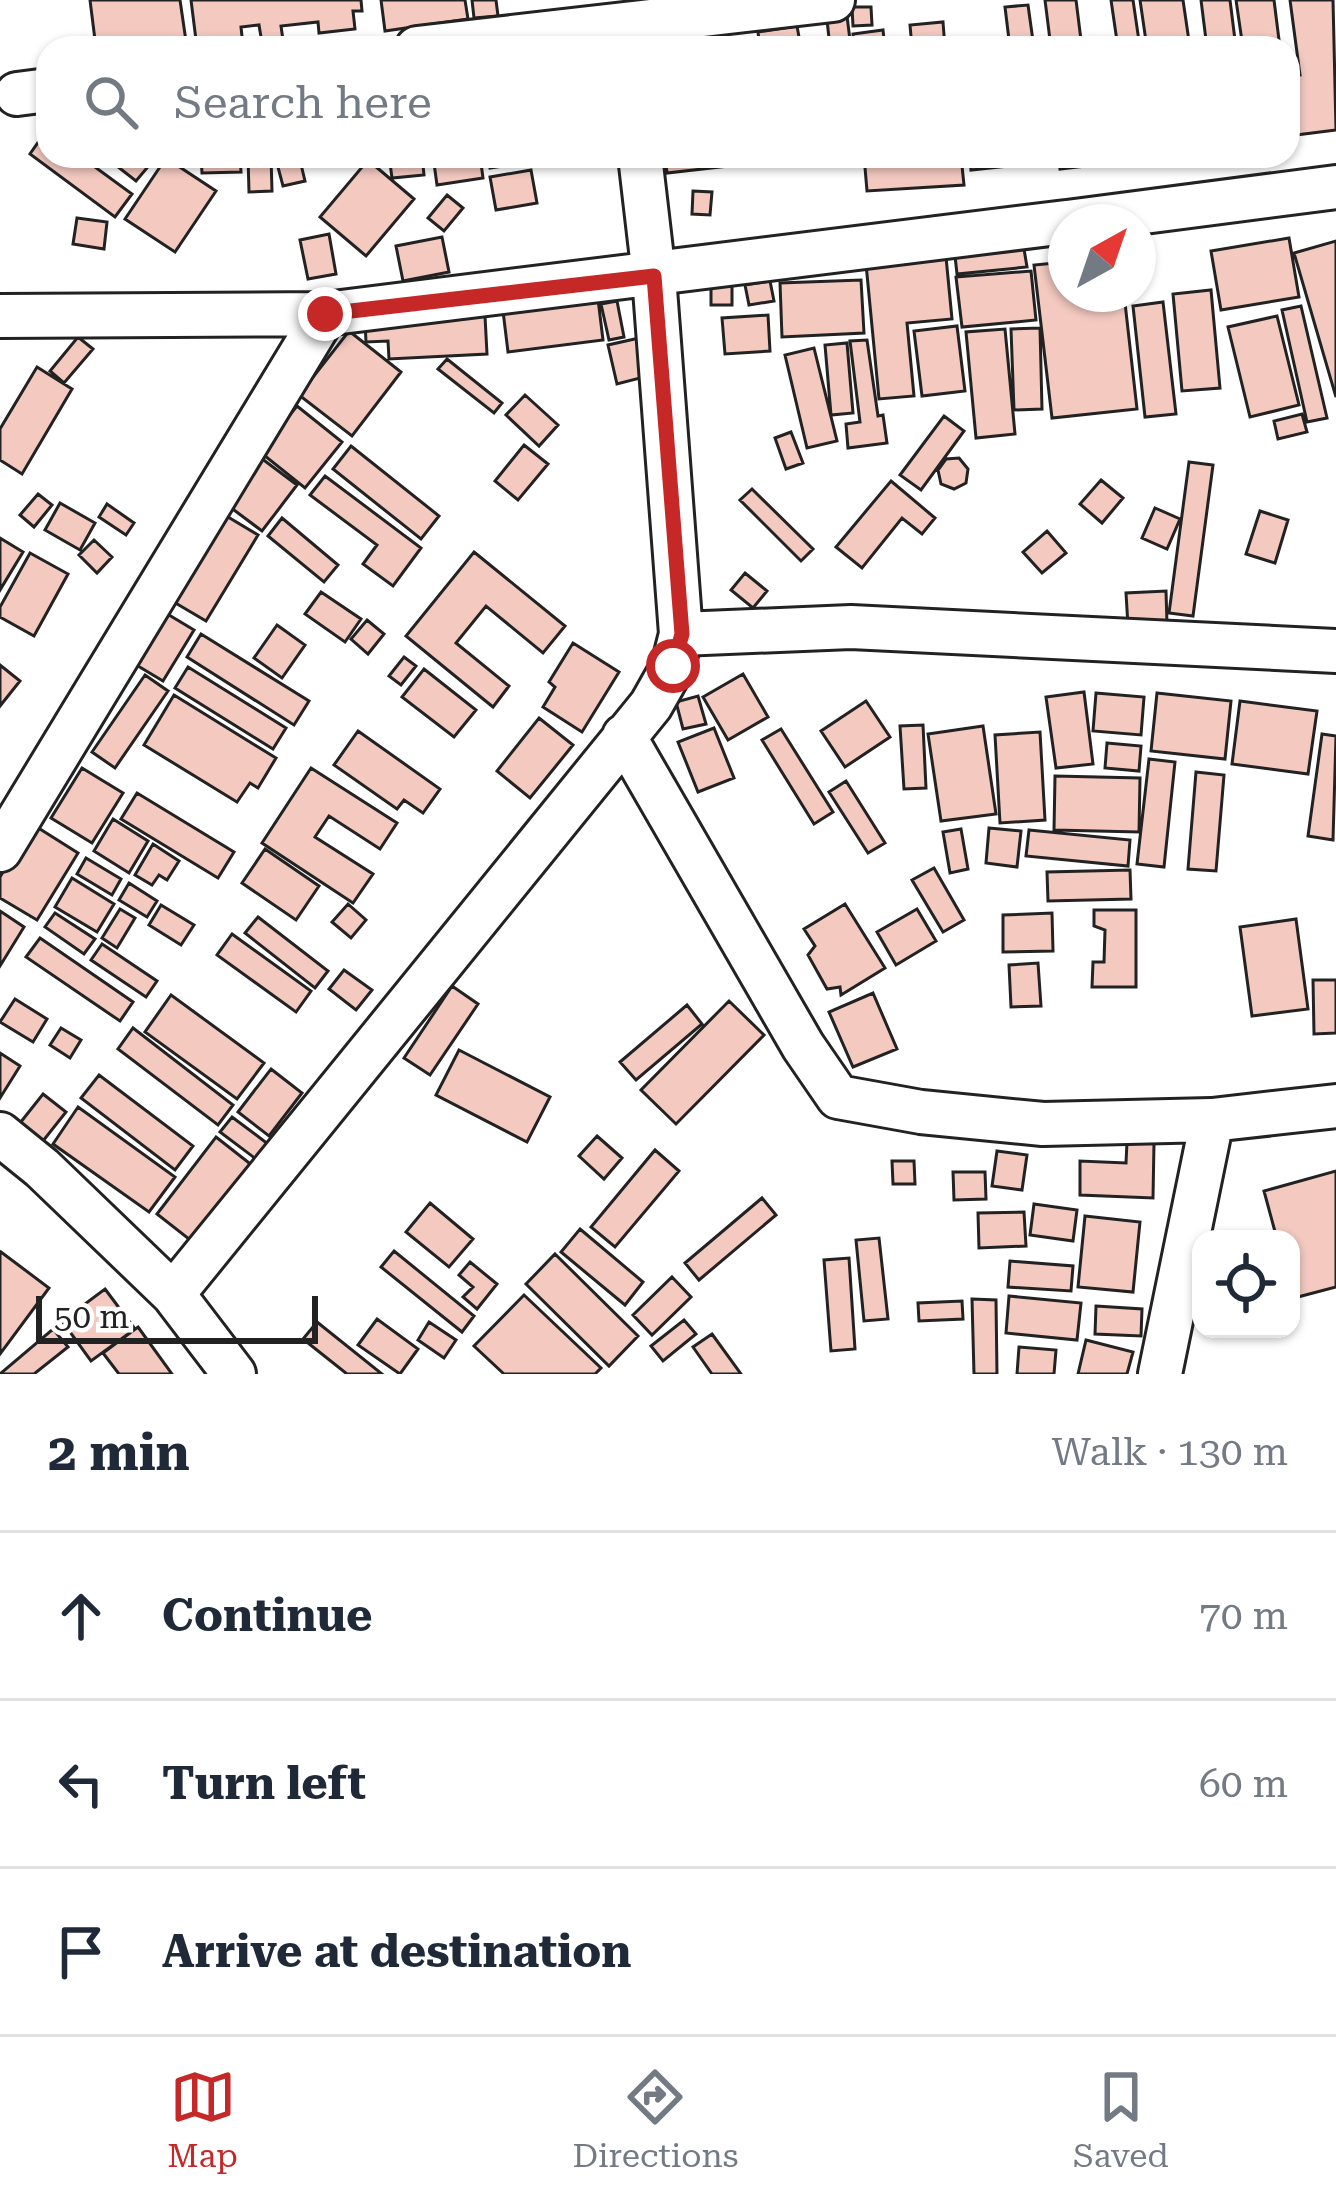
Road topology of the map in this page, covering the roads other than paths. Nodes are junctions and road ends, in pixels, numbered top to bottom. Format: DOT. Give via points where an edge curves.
graph roads {
  1 [pos="833,0"];
  2 [pos="624,24"];
  3 [pos="520,36"];
  4 [pos="641,168"];
  5 [pos="1336,187"];
  6 [pos="1156,210"];
  7 [pos="1048,224"];
  8 [pos="654,276"];
  9 [pos="325,314"];
  10 [pos="0,316"];
  11 [pos="682,634"];
  12 [pos="1336,650"];
  13 [pos="624,736"];
  14 [pos="0,850"];
  15 [pos="1336,1106"];
  16 [pos="1212,1120"];
  17 [pos="0,1134"];
  18 [pos="173,1294"];
  19 [pos="234,1374"];
  20 [pos="1160,1374"];
  1 -- 2 [label="street"];
  2 -- 3 [label="street"];
  4 -- 8 [label="street"];
  5 -- 6 [label="street"];
  7 -- 8 [label="street"];
  8 -- 9 [label="street"];
  8 -- 11 [label="street"];
  9 -- 10 [label="street"];
  9 -- 14 [label="street"];
  11 -- 12 [label="street" via="851,627"];
  11 -- 13 [label="street" via="673,666"];
  13 -- 16 [label="street" via="838,1096 1043,1124"];
  13 -- 18 [label="street"];
  15 -- 16 [label="street"];
  16 -- 20 [label="street"];
  17 -- 18 [label="street"];
  18 -- 19 [label="street"];
}
